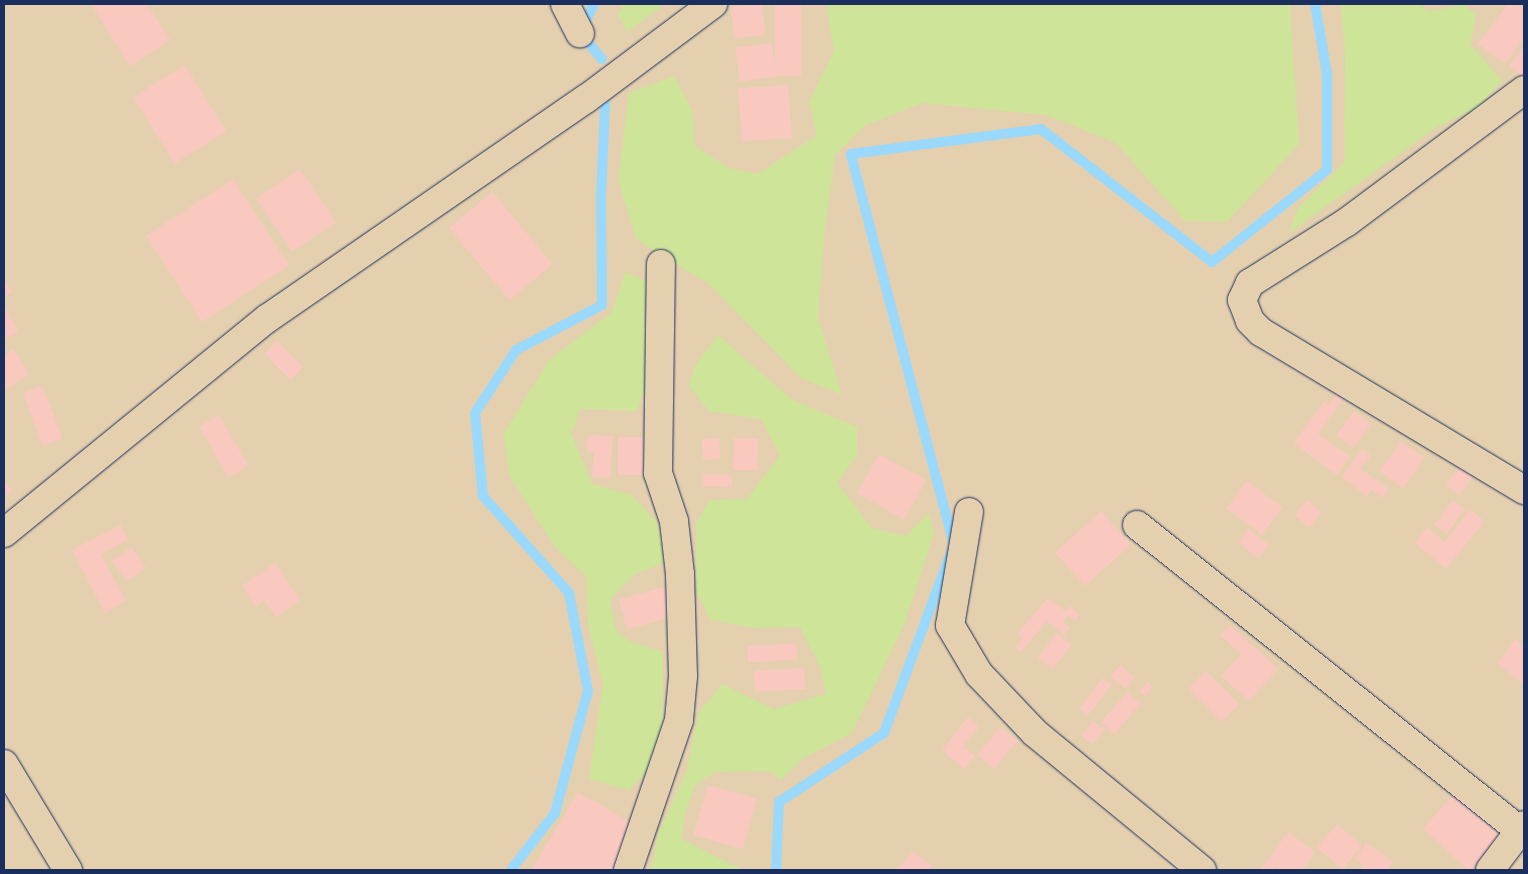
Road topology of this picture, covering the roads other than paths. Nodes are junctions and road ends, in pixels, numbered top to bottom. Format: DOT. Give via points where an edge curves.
graph roads {
  1 [pos="565,4"];
  2 [pos="713,4"];
  3 [pos="580,33"];
  4 [pos="1524,90"];
  5 [pos="661,264"];
  6 [pos="1524,490"];
  7 [pos="969,512"];
  8 [pos="1137,525"];
  9 [pos="4,533"];
  10 [pos="4,764"];
  11 [pos="1522,828"];
  12 [pos="68,870"];
  13 [pos="628,870"];
  14 [pos="1202,870"];
  15 [pos="1490,870"];
  1 -- 3 [label="street"];
  2 -- 9 [label="street" via="586,99 268,318"];
  4 -- 6 [label="street" via="1347,222 1250,283 1242,300 1250,321 1261,332"];
  5 -- 13 [label="street" via="658,473 674,521 680,574 683,676 679,720"];
  7 -- 14 [label="street" via="950,625 979,674 1035,733"];
  8 -- 11 [label="street"];
  10 -- 12 [label="street"];
  11 -- 15 [label="street"];
}
